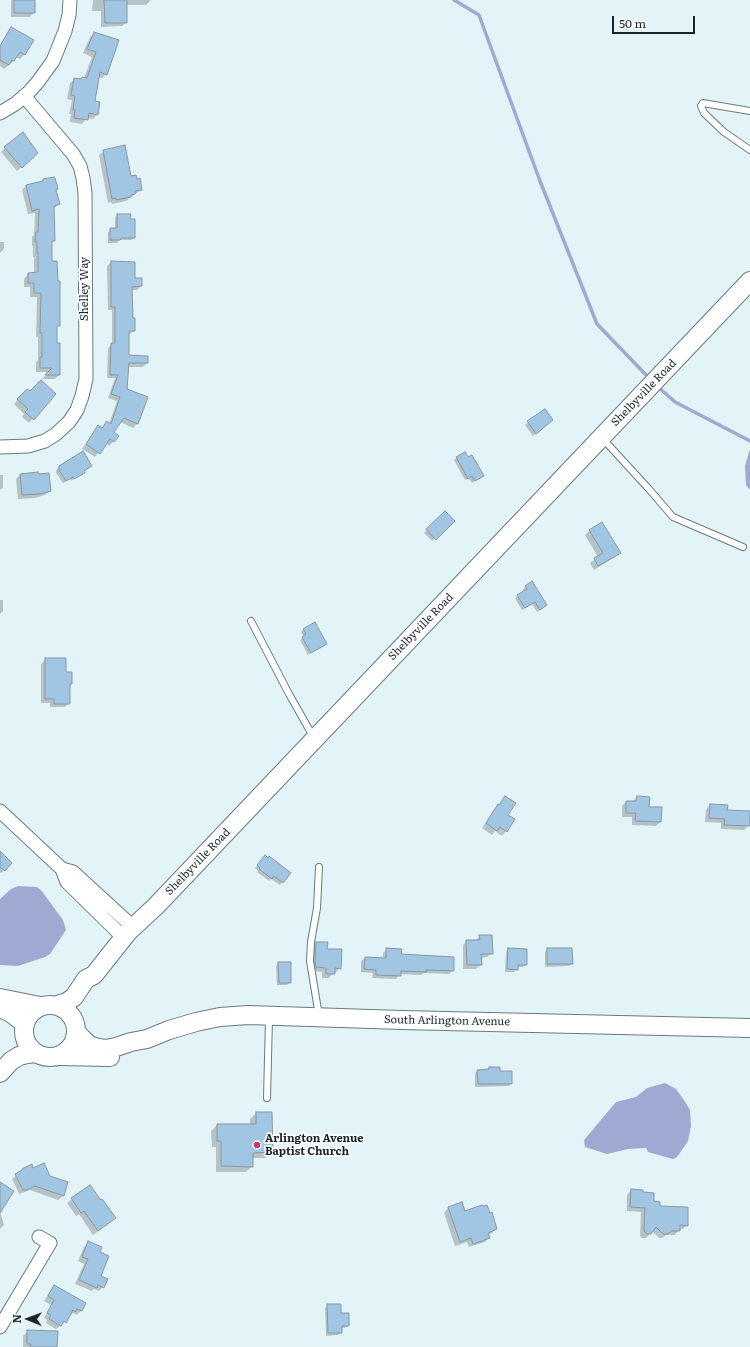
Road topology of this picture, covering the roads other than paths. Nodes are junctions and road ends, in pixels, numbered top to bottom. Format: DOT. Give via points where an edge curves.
graph roads {
  1 [pos="70,0"];
  2 [pos="24,96"];
  3 [pos="750,111"];
  4 [pos="0,113"];
  5 [pos="750,150"];
  6 [pos="750,281"];
  7 [pos="602,438"];
  8 [pos="0,447"];
  9 [pos="743,548"];
  10 [pos="251,621"];
  11 [pos="315,739"];
  12 [pos="0,811"];
  13 [pos="319,867"];
  14 [pos="128,932"];
  15 [pos="94,975"];
  16 [pos="0,998"];
  17 [pos="48,1006"];
  18 [pos="0,1008"];
  19 [pos="269,1016"];
  20 [pos="319,1018"];
  21 [pos="24,1027"];
  22 [pos="76,1028"];
  23 [pos="750,1028"];
  24 [pos="147,1039"];
  25 [pos="36,1053"];
  26 [pos="59,1056"];
  27 [pos="0,1061"];
  28 [pos="0,1073"];
  29 [pos="267,1098"];
  30 [pos="39,1237"];
  31 [pos="0,1328"];
  1 -- 2 [label="street" via="67,26 57,53 40,79"];
  2 -- 4 [label="street"];
  2 -- 8 [label="street, Shelley Way" via="73,154 83,178 86,379 77,410 56,434 45,441 28,446"];
  3 -- 5 [label="lane" via="704,103 701,106 704,113 724,132"];
  6 -- 7 [label="main road, Shelbyville Road"];
  7 -- 9 [label="lane" via="673,517"];
  7 -- 11 [label="main road, Shelbyville Road"];
  10 -- 11 [label="lane"];
  11 -- 14 [label="main road, Shelbyville Road" via="156,906"];
  12 -- 14 [label="street" via="62,869 73,872"];
  13 -- 20 [label="lane" via="318,908 310,961"];
  14 -- 15 [label="main road, Shelbyville Road"];
  15 -- 17 [label="main road" via="86,979 78,993 70,1000 63,1004"];
  15 -- 22 [label="main road" via="93,986 78,1014"];
  16 -- 17 [label="main road"];
  17 -- 21 [label="main road" via="31,1012"];
  17 -- 22 [label="main road" via="69,1012"];
  18 -- 21 [label="main road" via="11,1013"];
  19 -- 20 [label="main road, South Arlington Avenue"];
  19 -- 24 [label="main road, South Arlington Avenue" via="220,1017 169,1030"];
  19 -- 29 [label="lane"];
  20 -- 23 [label="main road, South Arlington Avenue"];
  21 -- 25 [label="main road" via="26,1043"];
  21 -- 27 [label="main road"];
  22 -- 24 [label="main road, South Arlington Avenue" via="89,1045 101,1049"];
  22 -- 26 [label="main road" via="72,1045"];
  24 -- 26 [label="main road, South Arlington Avenue" via="134,1049 112,1057"];
  25 -- 26 [label="main road" via="45,1057"];
  25 -- 28 [label="main road" via="19,1056"];
  30 -- 31 [label="street" via="50,1243"];
}
